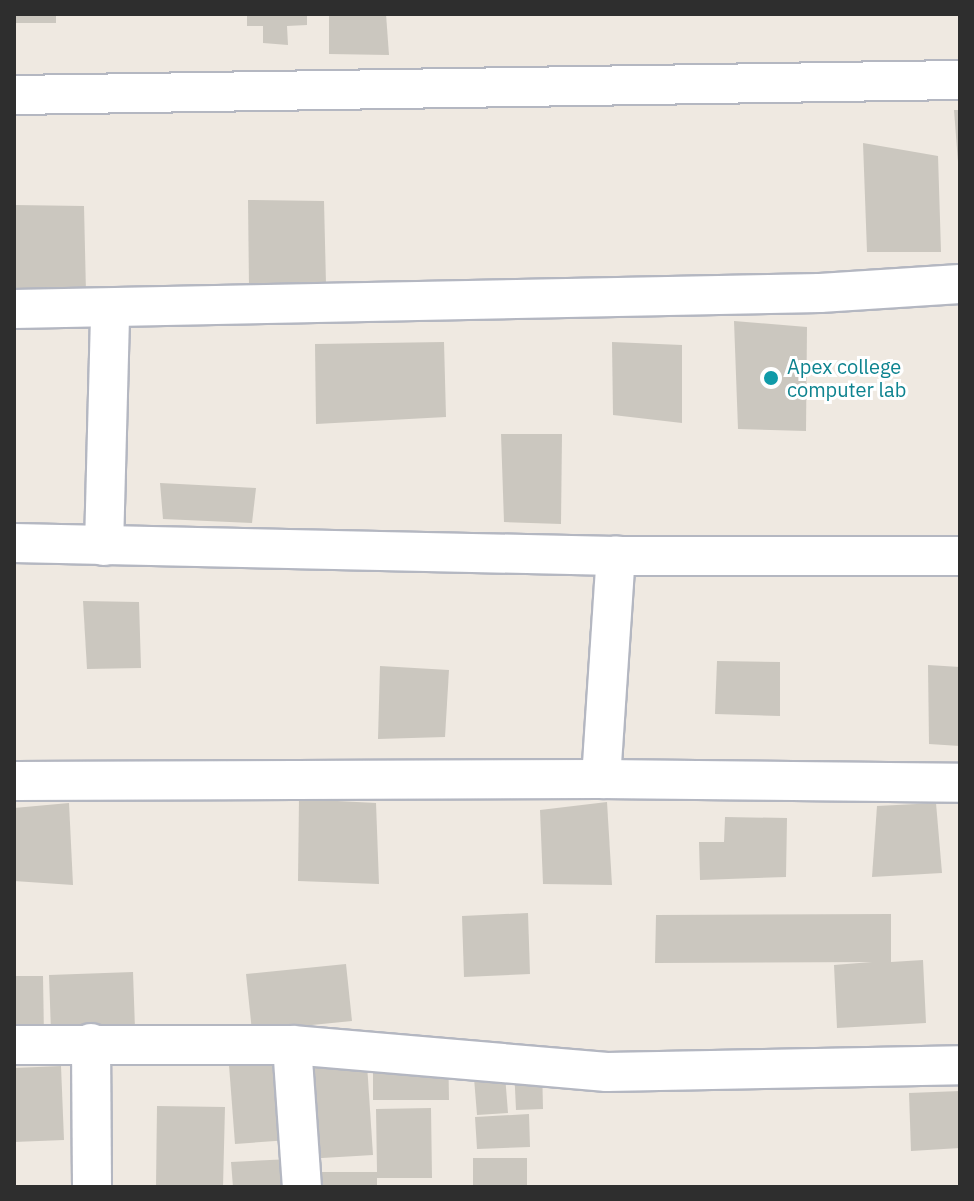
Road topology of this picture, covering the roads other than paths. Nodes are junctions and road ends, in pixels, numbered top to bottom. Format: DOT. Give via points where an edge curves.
graph roads {
  1 [pos="960,80"];
  2 [pos="14,95"];
  3 [pos="960,284"];
  4 [pos="14,309"];
  5 [pos="110,310"];
  6 [pos="14,543"];
  7 [pos="104,546"];
  8 [pos="616,556"];
  9 [pos="960,556"];
  10 [pos="601,779"];
  11 [pos="14,781"];
  12 [pos="960,783"];
  13 [pos="91,1043"];
  14 [pos="14,1045"];
  15 [pos="292,1045"];
  16 [pos="960,1065"];
  17 [pos="92,1187"];
  18 [pos="302,1187"];
  1 -- 2 [label="street"];
  3 -- 5 [label="street" via="820,293"];
  4 -- 5 [label="street"];
  5 -- 7 [label="street"];
  6 -- 7 [label="street"];
  7 -- 8 [label="street"];
  8 -- 9 [label="street"];
  8 -- 10 [label="street"];
  10 -- 11 [label="street"];
  10 -- 12 [label="street"];
  13 -- 14 [label="street"];
  13 -- 15 [label="street"];
  13 -- 17 [label="street"];
  15 -- 16 [label="street" via="607,1072"];
  15 -- 18 [label="street"];
}
